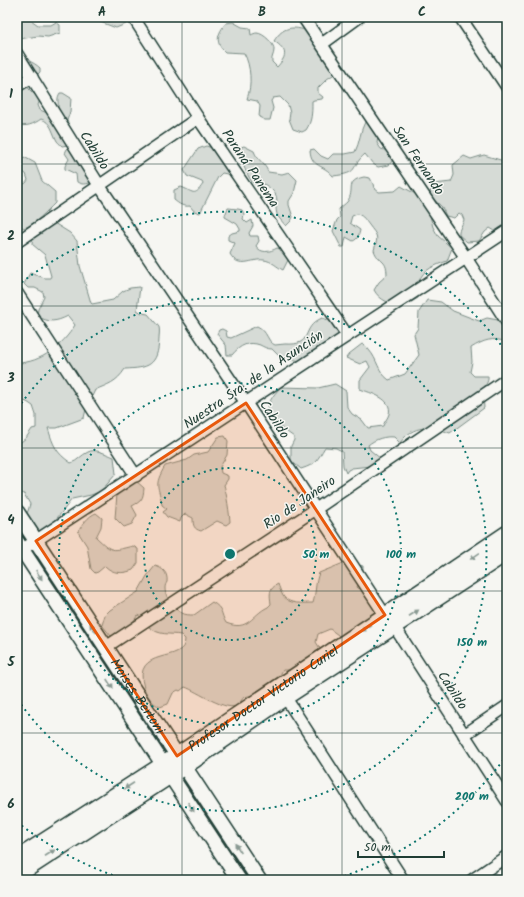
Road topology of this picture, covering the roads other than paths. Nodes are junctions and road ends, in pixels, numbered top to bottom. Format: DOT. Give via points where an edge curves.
graph roads {
  1 [pos="133,17"];
  2 [pos="303,17"];
  3 [pos="359,17"];
  4 [pos="460,17"];
  5 [pos="322,44"];
  6 [pos="17,54"];
  7 [pos="32,77"];
  8 [pos="17,86"];
  9 [pos="507,87"];
  10 [pos="198,118"];
  11 [pos="99,185"];
  12 [pos="507,231"];
  13 [pos="17,242"];
  14 [pos="466,258"];
  15 [pos="17,293"];
  16 [pos="507,322"];
  17 [pos="347,335"];
  18 [pos="507,379"];
  19 [pos="246,403"];
  20 [pos="136,476"];
  21 [pos="316,509"];
  22 [pos="17,512"];
  23 [pos="507,534"];
  24 [pos="36,541"];
  25 [pos="19,548"];
  26 [pos="507,552"];
  27 [pos="390,621"];
  28 [pos="106,647"];
  29 [pos="282,692"];
  30 [pos="507,706"];
  31 [pos="464,735"];
  32 [pos="180,761"];
  33 [pos="166,770"];
  34 [pos="507,801"];
  35 [pos="507,856"];
  36 [pos="17,859"];
  37 [pos="17,875"];
  38 [pos="254,878"];
  39 [pos="239,880"];
  40 [pos="403,880"];
  41 [pos="472,880"];
  1 -- 10 [label="street, Paraná Panema"];
  2 -- 5 [label="street, San Fernando"];
  3 -- 5 [label="street"];
  4 -- 9 [label="street"];
  5 -- 14 [label="street, San Fernando"];
  6 -- 7 [label="street, Cabildo"];
  7 -- 8 [label="street"];
  7 -- 11 [label="street, Cabildo"];
  10 -- 11 [label="street"];
  10 -- 17 [label="street, Paraná Panema"];
  11 -- 13 [label="street"];
  11 -- 19 [label="street, Cabildo"];
  12 -- 14 [label="street, Nuestra Sra. de la Asunción"];
  14 -- 16 [label="street, San Fernando"];
  14 -- 17 [label="street, Nuestra Sra. de la Asunción"];
  15 -- 20 [label="street"];
  17 -- 19 [label="street, Nuestra Sra. de la Asunción"];
  18 -- 21 [label="street, Rio de Janeiro"];
  19 -- 20 [label="street, Nuestra Sra. de la Asunción"];
  19 -- 21 [label="street, Cabildo"];
  20 -- 24 [label="street, Nuestra Sra. de la Asunción"];
  21 -- 27 [label="street, Cabildo"];
  21 -- 28 [label="street, Rio de Janeiro"];
  22 -- 24 [label="street, Moises Bertoni"];
  23 -- 27 [label="main road, Profesor Doctor Victorio Curiel, one-way"];
  24 -- 25 [label="street, Nuestra Sra. de la Asunción"];
  28 -- 24 [label="street, Moises Bertoni, one-way"];
  25 -- 33 [label="street, Moises Bertoni, one-way"];
  27 -- 26 [label="main road, Profesor Doctor Victorio Curiel, one-way"];
  27 -- 29 [label="main road, Profesor Doctor Victorio Curiel"];
  27 -- 31 [label="street, Cabildo"];
  28 -- 32 [label="street, Moises Bertoni"];
  29 -- 32 [label="main road, Profesor Doctor Victorio Curiel"];
  29 -- 40 [label="street"];
  30 -- 31 [label="street"];
  31 -- 34 [label="street, Cabildo"];
  32 -- 33 [label="main road, Profesor Doctor Victorio Curiel"];
  38 -- 32 [label="street, Moises Bertoni, one-way"];
  33 -- 36 [label="main road, Profesor Doctor Victorio Curiel, one-way"];
  37 -- 33 [label="main road, Profesor Doctor Victorio Curiel, one-way"];
  33 -- 39 [label="street, Moises Bertoni, one-way"];
  35 -- 41 [label="street"];
}
